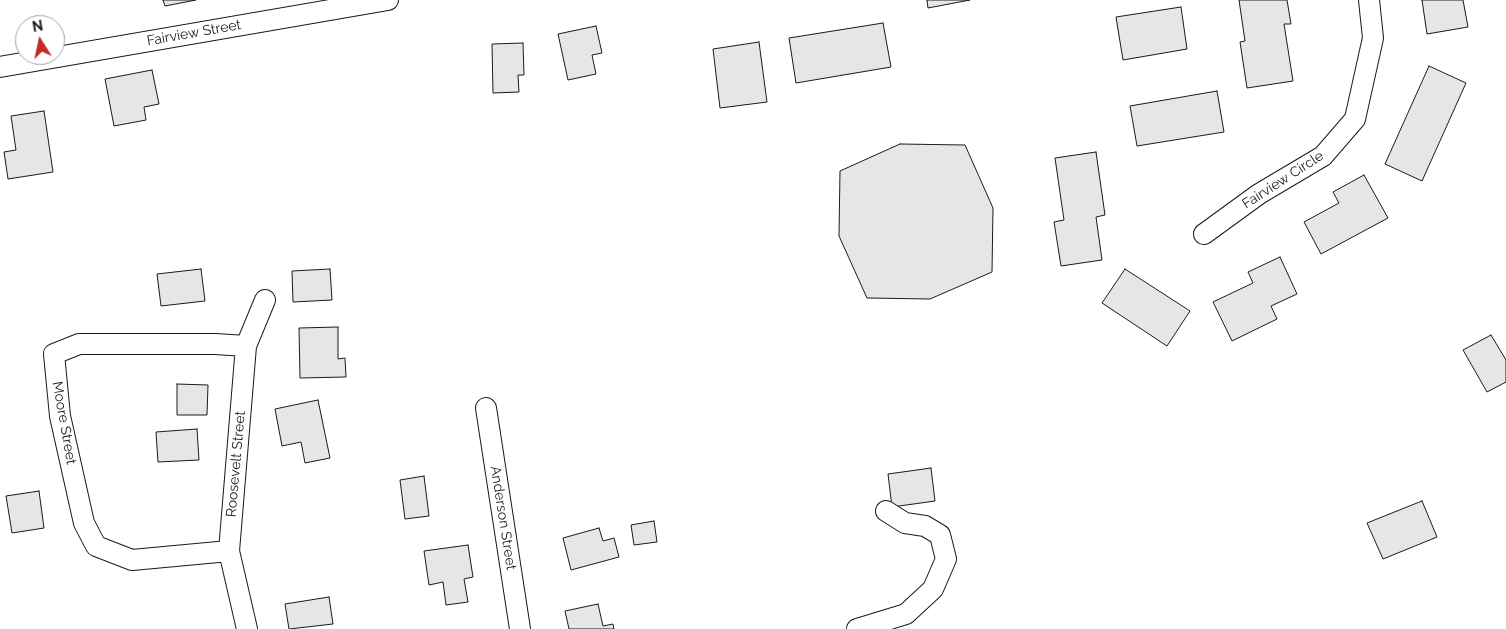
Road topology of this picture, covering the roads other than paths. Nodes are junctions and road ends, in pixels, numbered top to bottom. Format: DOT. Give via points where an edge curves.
graph roads {
  1 [pos="388,0"];
  2 [pos="1369,0"];
  3 [pos="0,67"];
  4 [pos="1204,234"];
  5 [pos="265,300"];
  6 [pos="246,346"];
  7 [pos="486,408"];
  8 [pos="886,511"];
  9 [pos="229,551"];
  10 [pos="248,629"];
  11 [pos="520,629"];
  12 [pos="857,629"];
  1 -- 3 [label="street, Fairview Street"];
  2 -- 4 [label="street, Fairview Circle" via="1373,38 1355,118 1323,156 1259,194"];
  5 -- 6 [label="street, Roosevelt Street"];
  6 -- 9 [label="street, Roosevelt Street"];
  6 -- 9 [label="street, Moore Street" via="79,344 54,354 60,416 84,523 96,546 132,560"];
  7 -- 11 [label="street, Anderson Street"];
  8 -- 12 [label="street" via="905,523 925,526 940,535 946,559 934,589 906,614"];
  9 -- 10 [label="street, Roosevelt Street"];
}
